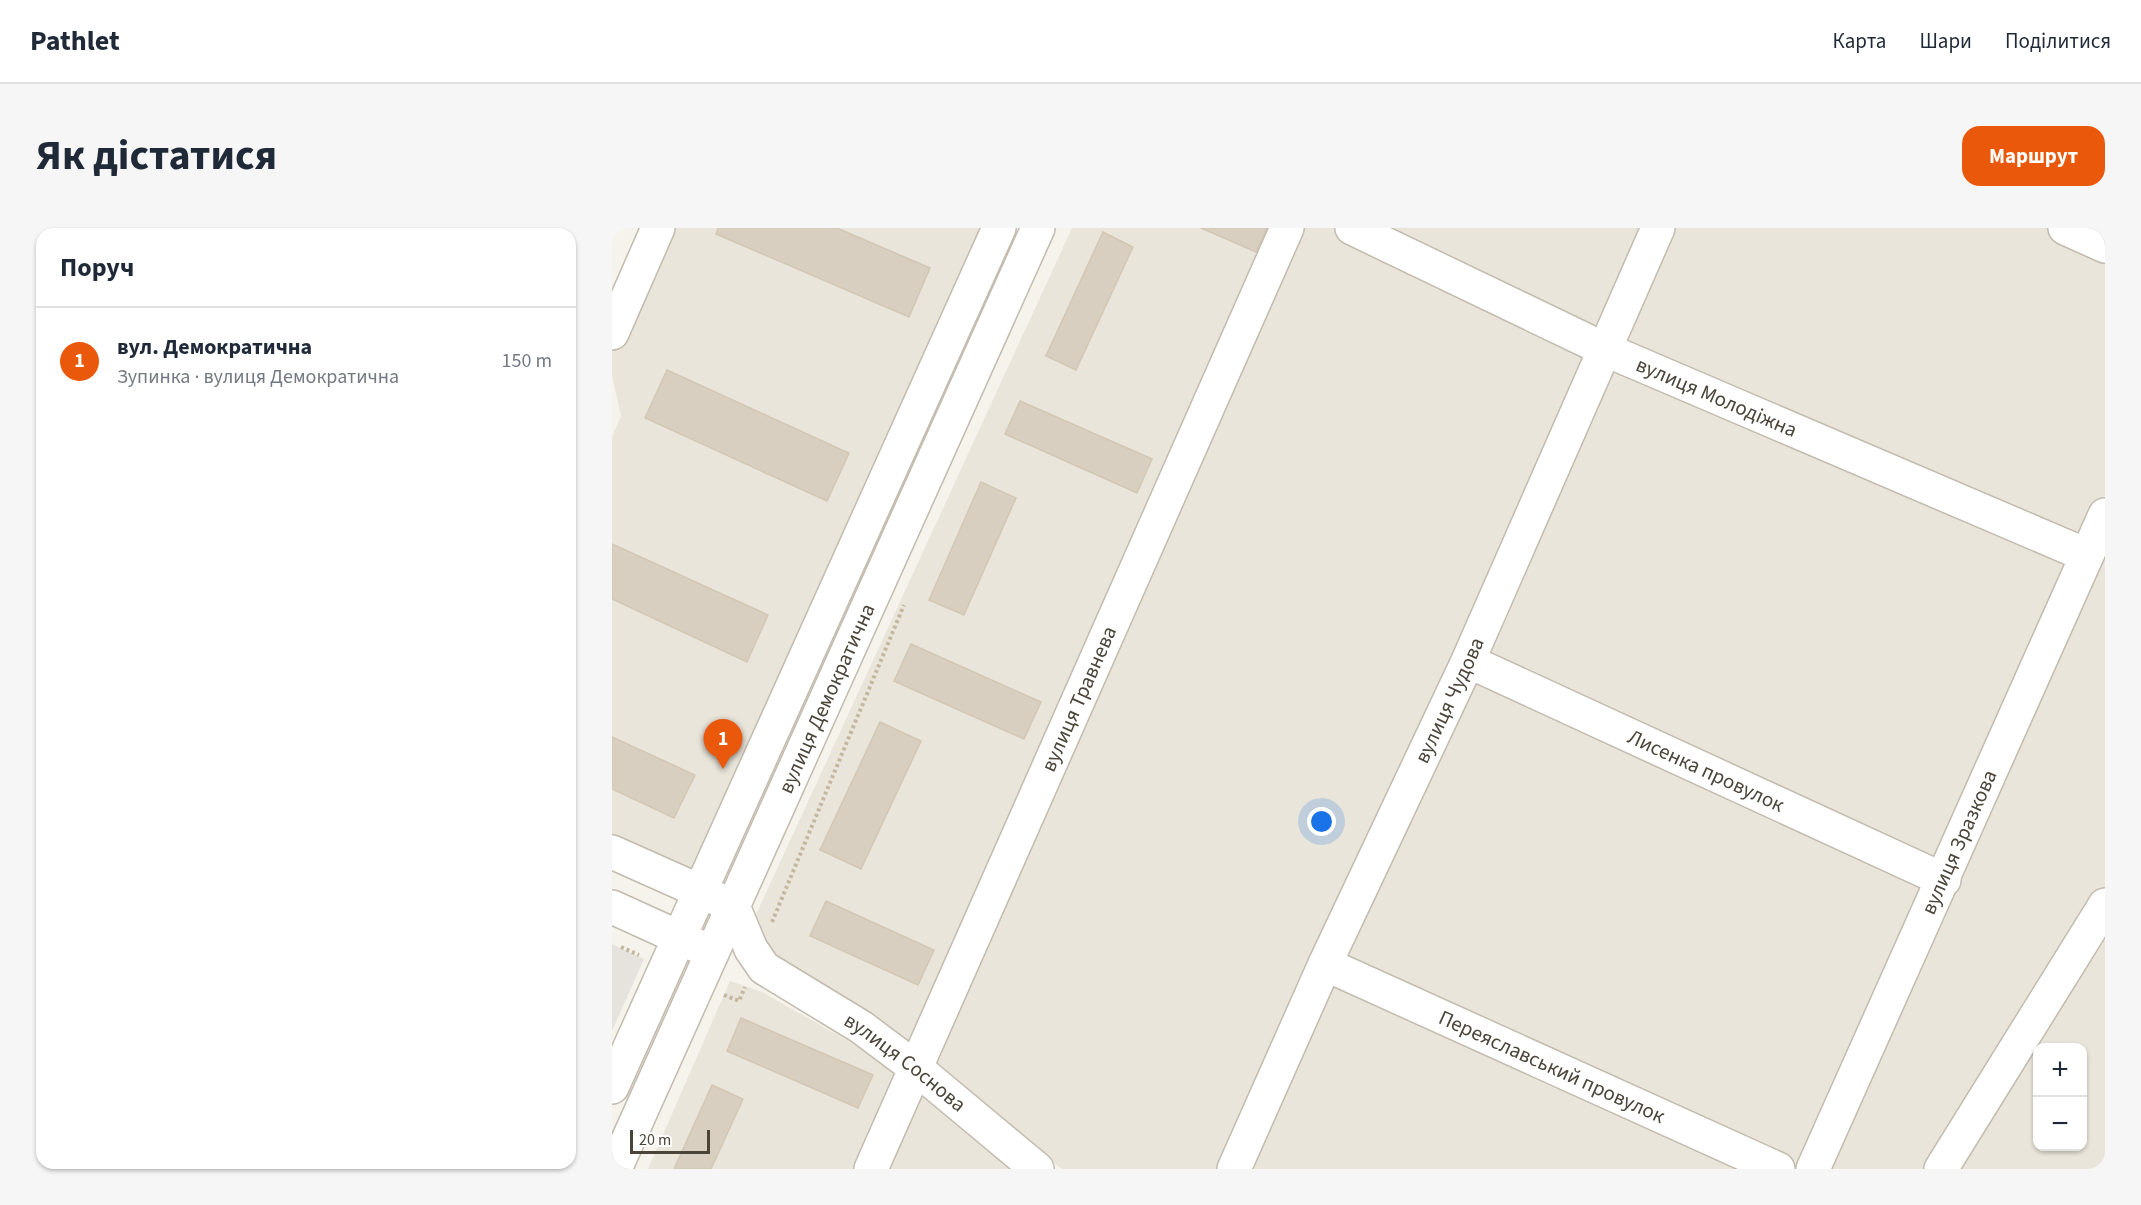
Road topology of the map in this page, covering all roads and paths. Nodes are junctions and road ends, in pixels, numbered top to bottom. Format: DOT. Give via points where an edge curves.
graph roads {
  1 [pos="658,228"];
  2 [pos="999,228"];
  3 [pos="1038,228"];
  4 [pos="1287,228"];
  5 [pos="1352,228"];
  6 [pos="1658,228"];
  7 [pos="2065,228"];
  8 [pos="2105,246"];
  9 [pos="612,333"];
  10 [pos="1604,349"];
  11 [pos="2105,515"];
  12 [pos="2086,555"];
  13 [pos="908,594"];
  14 [pos="1468,661"];
  15 [pos="612,852"];
  16 [pos="1944,880"];
  17 [pos="700,892"];
  18 [pos="2105,905"];
  19 [pos="733,906"];
  20 [pos="612,908"];
  21 [pos="679,938"];
  22 [pos="712,952"];
  23 [pos="758,964"];
  24 [pos="1325,964"];
  25 [pos="739,1001"];
  26 [pos="917,1069"];
  27 [pos="612,1087"];
  28 [pos="615,1169"];
  29 [pos="871,1169"];
  30 [pos="1037,1169"];
  31 [pos="1234,1169"];
  32 [pos="1778,1169"];
  33 [pos="1813,1169"];
  34 [pos="1941,1169"];
  1 -- 9 [label="street"];
  2 -- 17 [label="street, вулиця Демократична"];
  3 -- 19 [label="street, вулиця Демократична"];
  4 -- 26 [label="street, вулиця Травнева"];
  5 -- 10 [label="street, вулиця Молодіжна"];
  6 -- 10 [label="street, вулиця Чудова"];
  7 -- 8 [label="street"];
  10 -- 12 [label="street, вулиця Молодіжна"];
  10 -- 14 [label="street, вулиця Чудова"];
  11 -- 12 [label="street, вулиця Зразкова"];
  12 -- 16 [label="street, вулиця Зразкова"];
  13 -- 23 [label="path"];
  14 -- 16 [label="street, Лисенка провулок"];
  14 -- 24 [label="street, вулиця Чудова"];
  15 -- 17 [label="street"];
  16 -- 33 [label="street, вулиця Зразкова"];
  17 -- 19 [label="street"];
  17 -- 21 [label="street, вулиця Демократична"];
  18 -- 34 [label="street"];
  19 -- 22 [label="street, вулиця Демократична"];
  19 -- 23 [label="street"];
  20 -- 21 [label="street, вулиця Соснова"];
  21 -- 22 [label="street, вулиця Соснова"];
  21 -- 27 [label="street, вулиця Демократична"];
  22 -- 23 [label="street, вулиця Соснова"];
  22 -- 28 [label="street, вулиця Демократична"];
  23 -- 25 [label="path"];
  23 -- 26 [label="street, вулиця Соснова" via="861,1028"];
  24 -- 31 [label="street, вулиця Чудова"];
  24 -- 32 [label="street, Переяславський провулок"];
  26 -- 29 [label="street, вулиця Травнева"];
  26 -- 30 [label="street, вулиця Соснова"];
}
